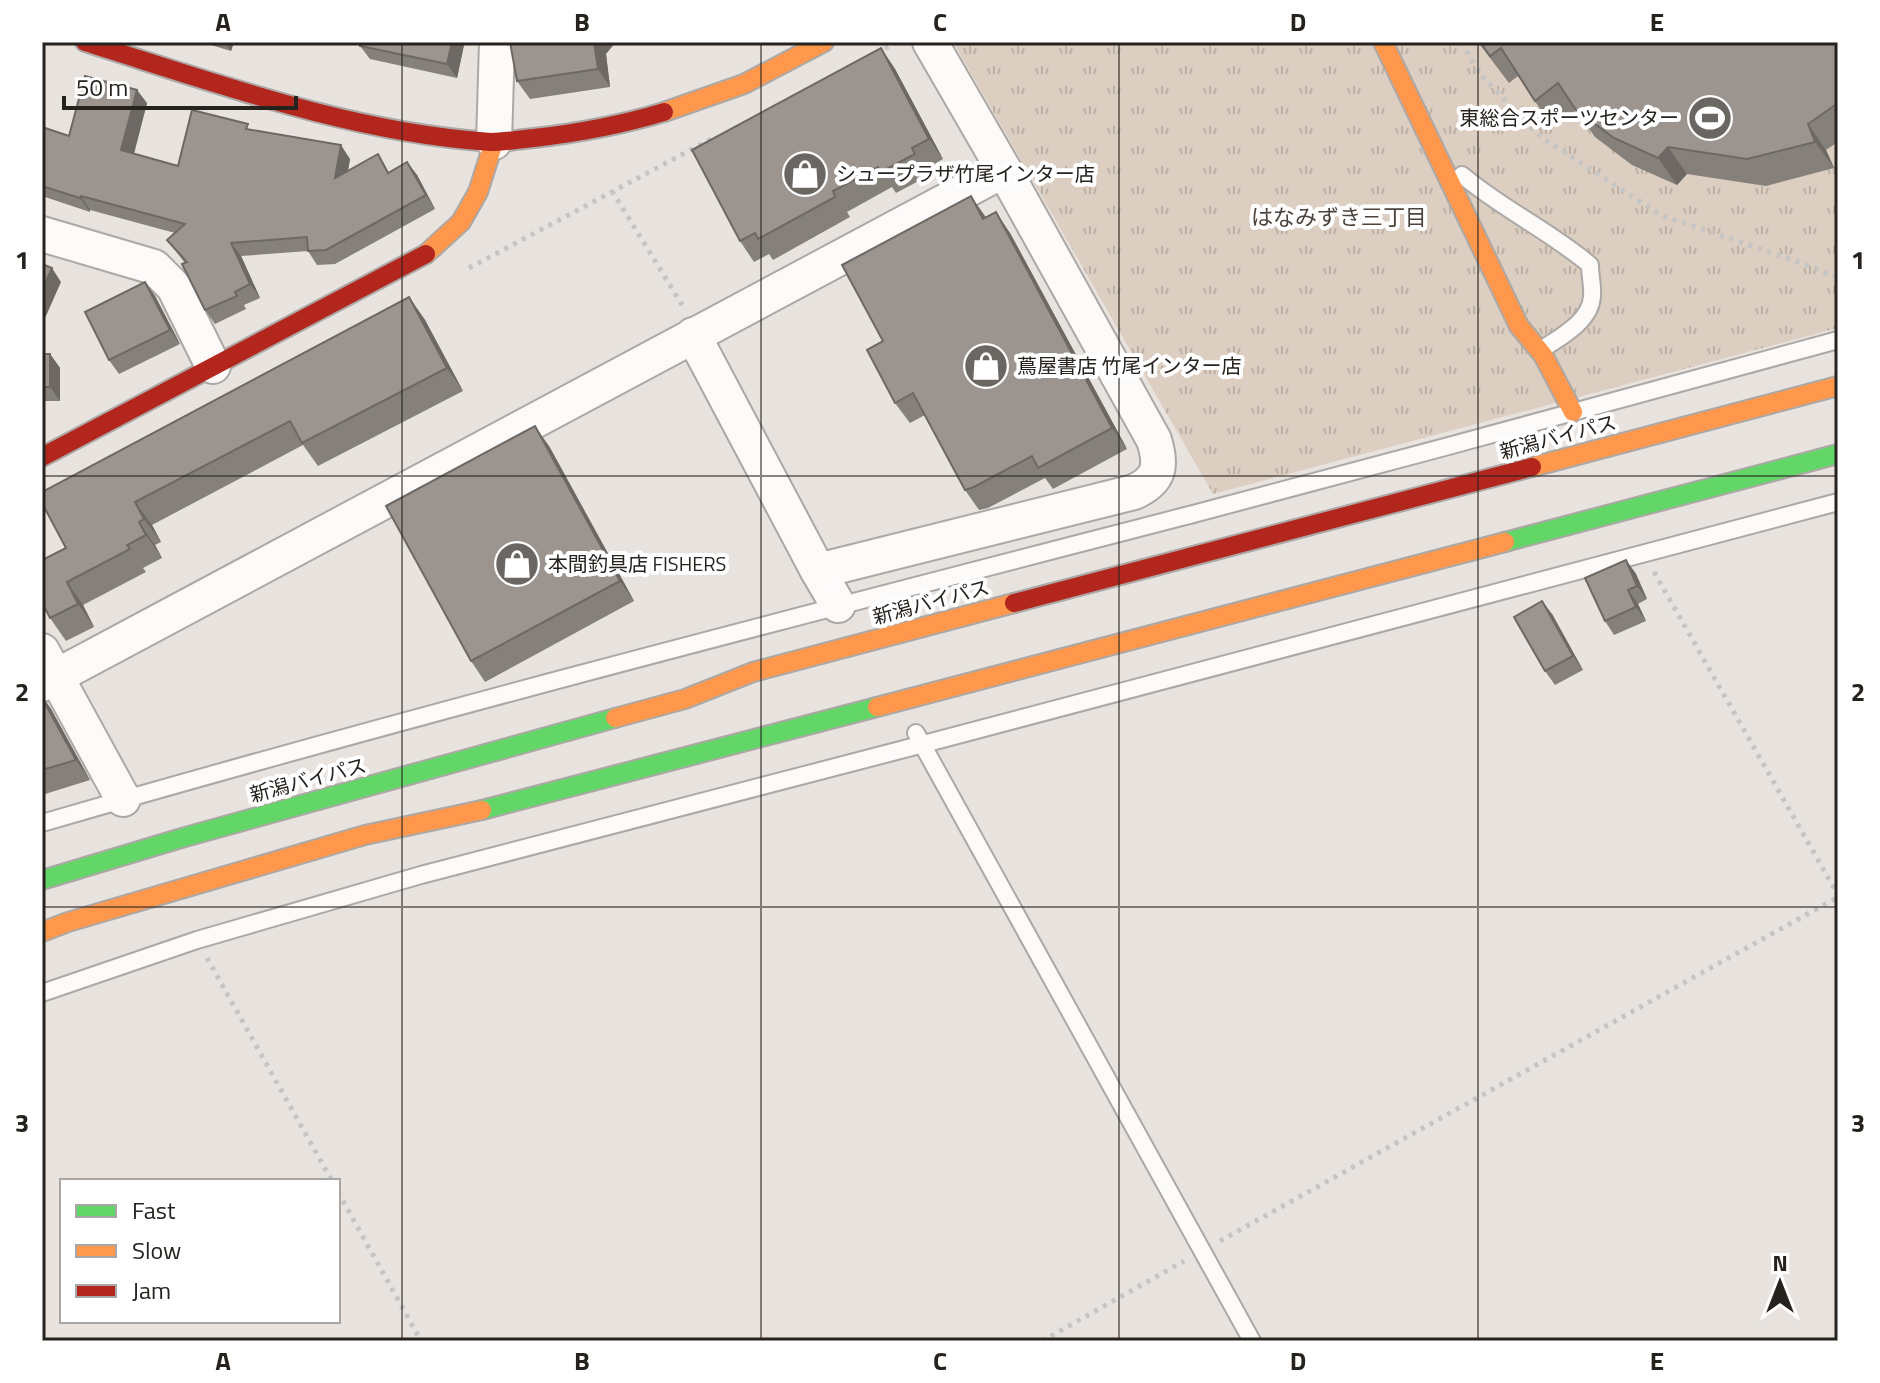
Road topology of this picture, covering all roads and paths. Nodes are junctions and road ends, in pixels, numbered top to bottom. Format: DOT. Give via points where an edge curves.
graph roads {
  1 [pos="85,42"];
  2 [pos="497,42"];
  3 [pos="824,42"];
  4 [pos="930,42"];
  5 [pos="1383,42"];
  6 [pos="1462,42"];
  7 [pos="494,142"];
  8 [pos="1434,150"];
  9 [pos="1004,170"];
  10 [pos="612,191"];
  11 [pos="42,234"];
  12 [pos="1838,278"];
  13 [pos="693,335"];
  14 [pos="1838,340"];
  15 [pos="1539,351"];
  16 [pos="213,366"];
  17 [pos="1838,386"];
  18 [pos="1573,412"];
  19 [pos="1838,454"];
  20 [pos="42,457"];
  21 [pos="1838,502"];
  22 [pos="1648,552"];
  23 [pos="818,571"];
  24 [pos="842,612"];
  25 [pos="47,670"];
  26 [pos="753,672"];
  27 [pos="692,675"];
  28 [pos="919,739"];
  29 [pos="123,799"];
  30 [pos="501,806"];
  31 [pos="42,823"];
  32 [pos="401,847"];
  33 [pos="42,880"];
  34 [pos="1838,896"];
  35 [pos="42,932"];
  36 [pos="197,940"];
  37 [pos="42,993"];
  38 [pos="331,1179"];
  39 [pos="340,1196"];
  40 [pos="1201,1252"];
  41 [pos="421,1341"];
  42 [pos="1042,1341"];
  43 [pos="1252,1341"];
  1 -- 7 [label="main road" via="339,117"];
  2 -- 7 [label="street"];
  3 -- 7 [label="main road" via="744,84 625,124"];
  4 -- 9 [label="street"];
  5 -- 8 [label="main road"];
  6 -- 12 [label="path" via="1478,72 1541,137 1661,215"];
  7 -- 16 [label="main road" via="478,192 461,222 428,253"];
  8 -- 15 [label="main road" via="1519,326"];
  8 -- 15 [label="lane" via="1482,192 1590,265 1592,299 1587,314"];
  9 -- 13 [label="street"];
  9 -- 23 [label="street" via="1154,440 1157,470 1149,485 1134,492"];
  10 -- 13 [label="path" via="688,314"];
  11 -- 16 [label="street" via="154,267 174,287"];
  13 -- 23 [label="street"];
  13 -- 25 [label="street"];
  14 -- 18 [label="lane"];
  15 -- 18 [label="main road"];
  16 -- 20 [label="main road"];
  17 -- 26 [label="main road, 新潟バイパス"];
  18 -- 24 [label="lane"];
  19 -- 30 [label="main road"];
  21 -- 22 [label="lane"];
  22 -- 28 [label="lane"];
  22 -- 34 [label="path" via="1652,569"];
  23 -- 24 [label="street"];
  24 -- 29 [label="lane" via="415,718"];
  25 -- 29 [label="street"];
  26 -- 27 [label="main road"];
  26 -- 33 [label="main road, 新潟バイパス" via="685,699"];
  28 -- 36 [label="lane"];
  28 -- 40 [label="lane"];
  29 -- 31 [label="lane"];
  30 -- 32 [label="main road"];
  30 -- 35 [label="main road" via="365,835"];
  34 -- 40 [label="path"];
  36 -- 37 [label="lane"];
  36 -- 38 [label="path"];
  39 -- 41 [label="path"];
  40 -- 42 [label="path"];
  40 -- 43 [label="lane"];
}
